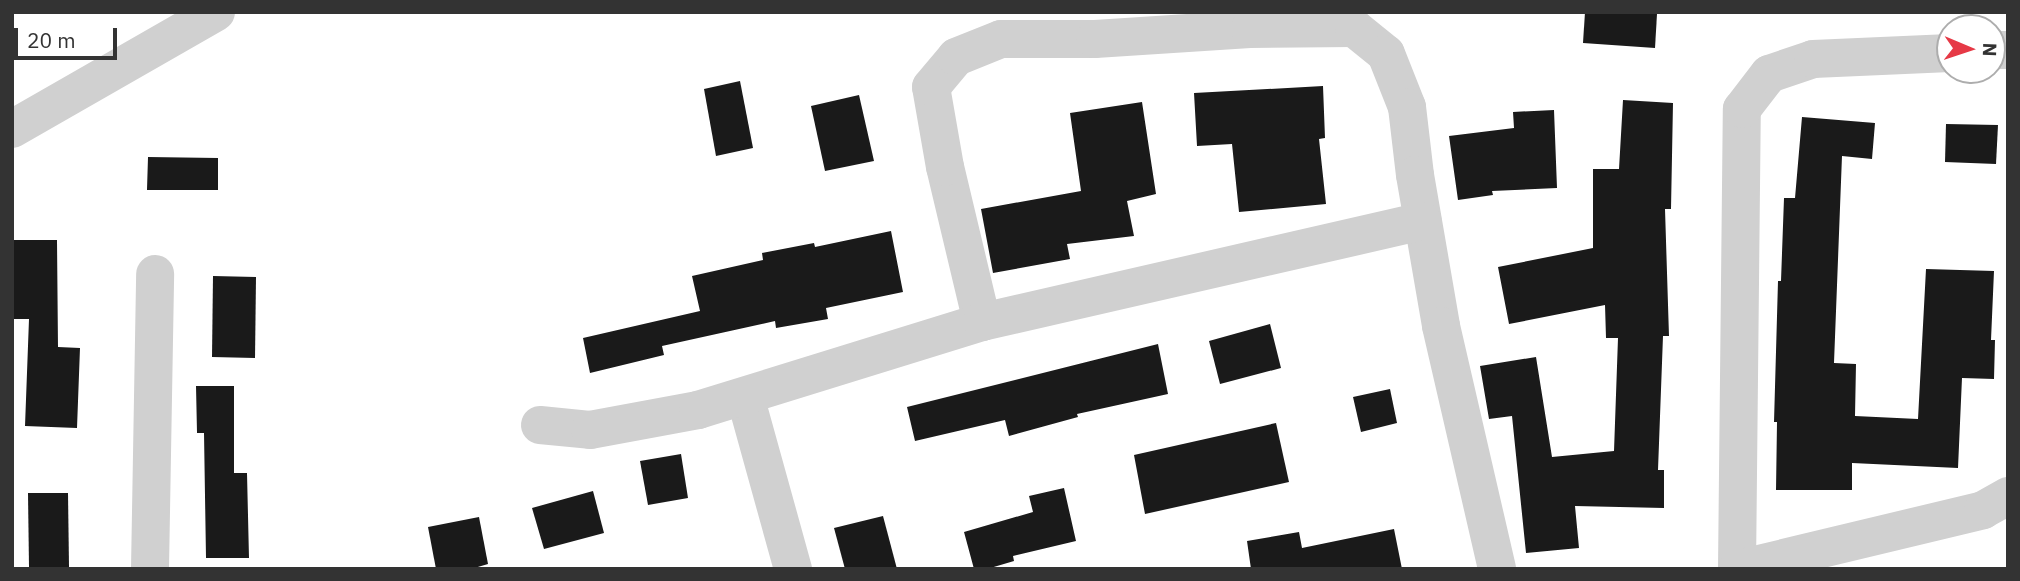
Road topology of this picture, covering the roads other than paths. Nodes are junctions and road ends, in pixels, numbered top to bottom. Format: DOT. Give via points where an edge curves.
graph roads {
  1 [pos="216,12"];
  2 [pos="1936,53"];
  3 [pos="12,129"];
  4 [pos="1423,220"];
  5 [pos="155,274"];
  6 [pos="982,323"];
  7 [pos="745,396"];
  8 [pos="540,425"];
  9 [pos="2008,496"];
  10 [pos="150,569"];
  11 [pos="793,569"];
  12 [pos="1497,569"];
  13 [pos="1738,569"];
  1 -- 3 [label="street"];
  2 -- 13 [label="street" via="1813,60 1769,74 1742,109"];
  4 -- 6 [label="street"];
  4 -- 6 [label="street" via="1407,107 1386,54 1354,28 1001,39 956,57 931,86"];
  4 -- 12 [label="street" via="1441,326"];
  5 -- 10 [label="street"];
  6 -- 7 [label="street"];
  7 -- 8 [label="street" via="698,410 590,430"];
  7 -- 11 [label="street"];
  9 -- 13 [label="street" via="1983,510"];
}
